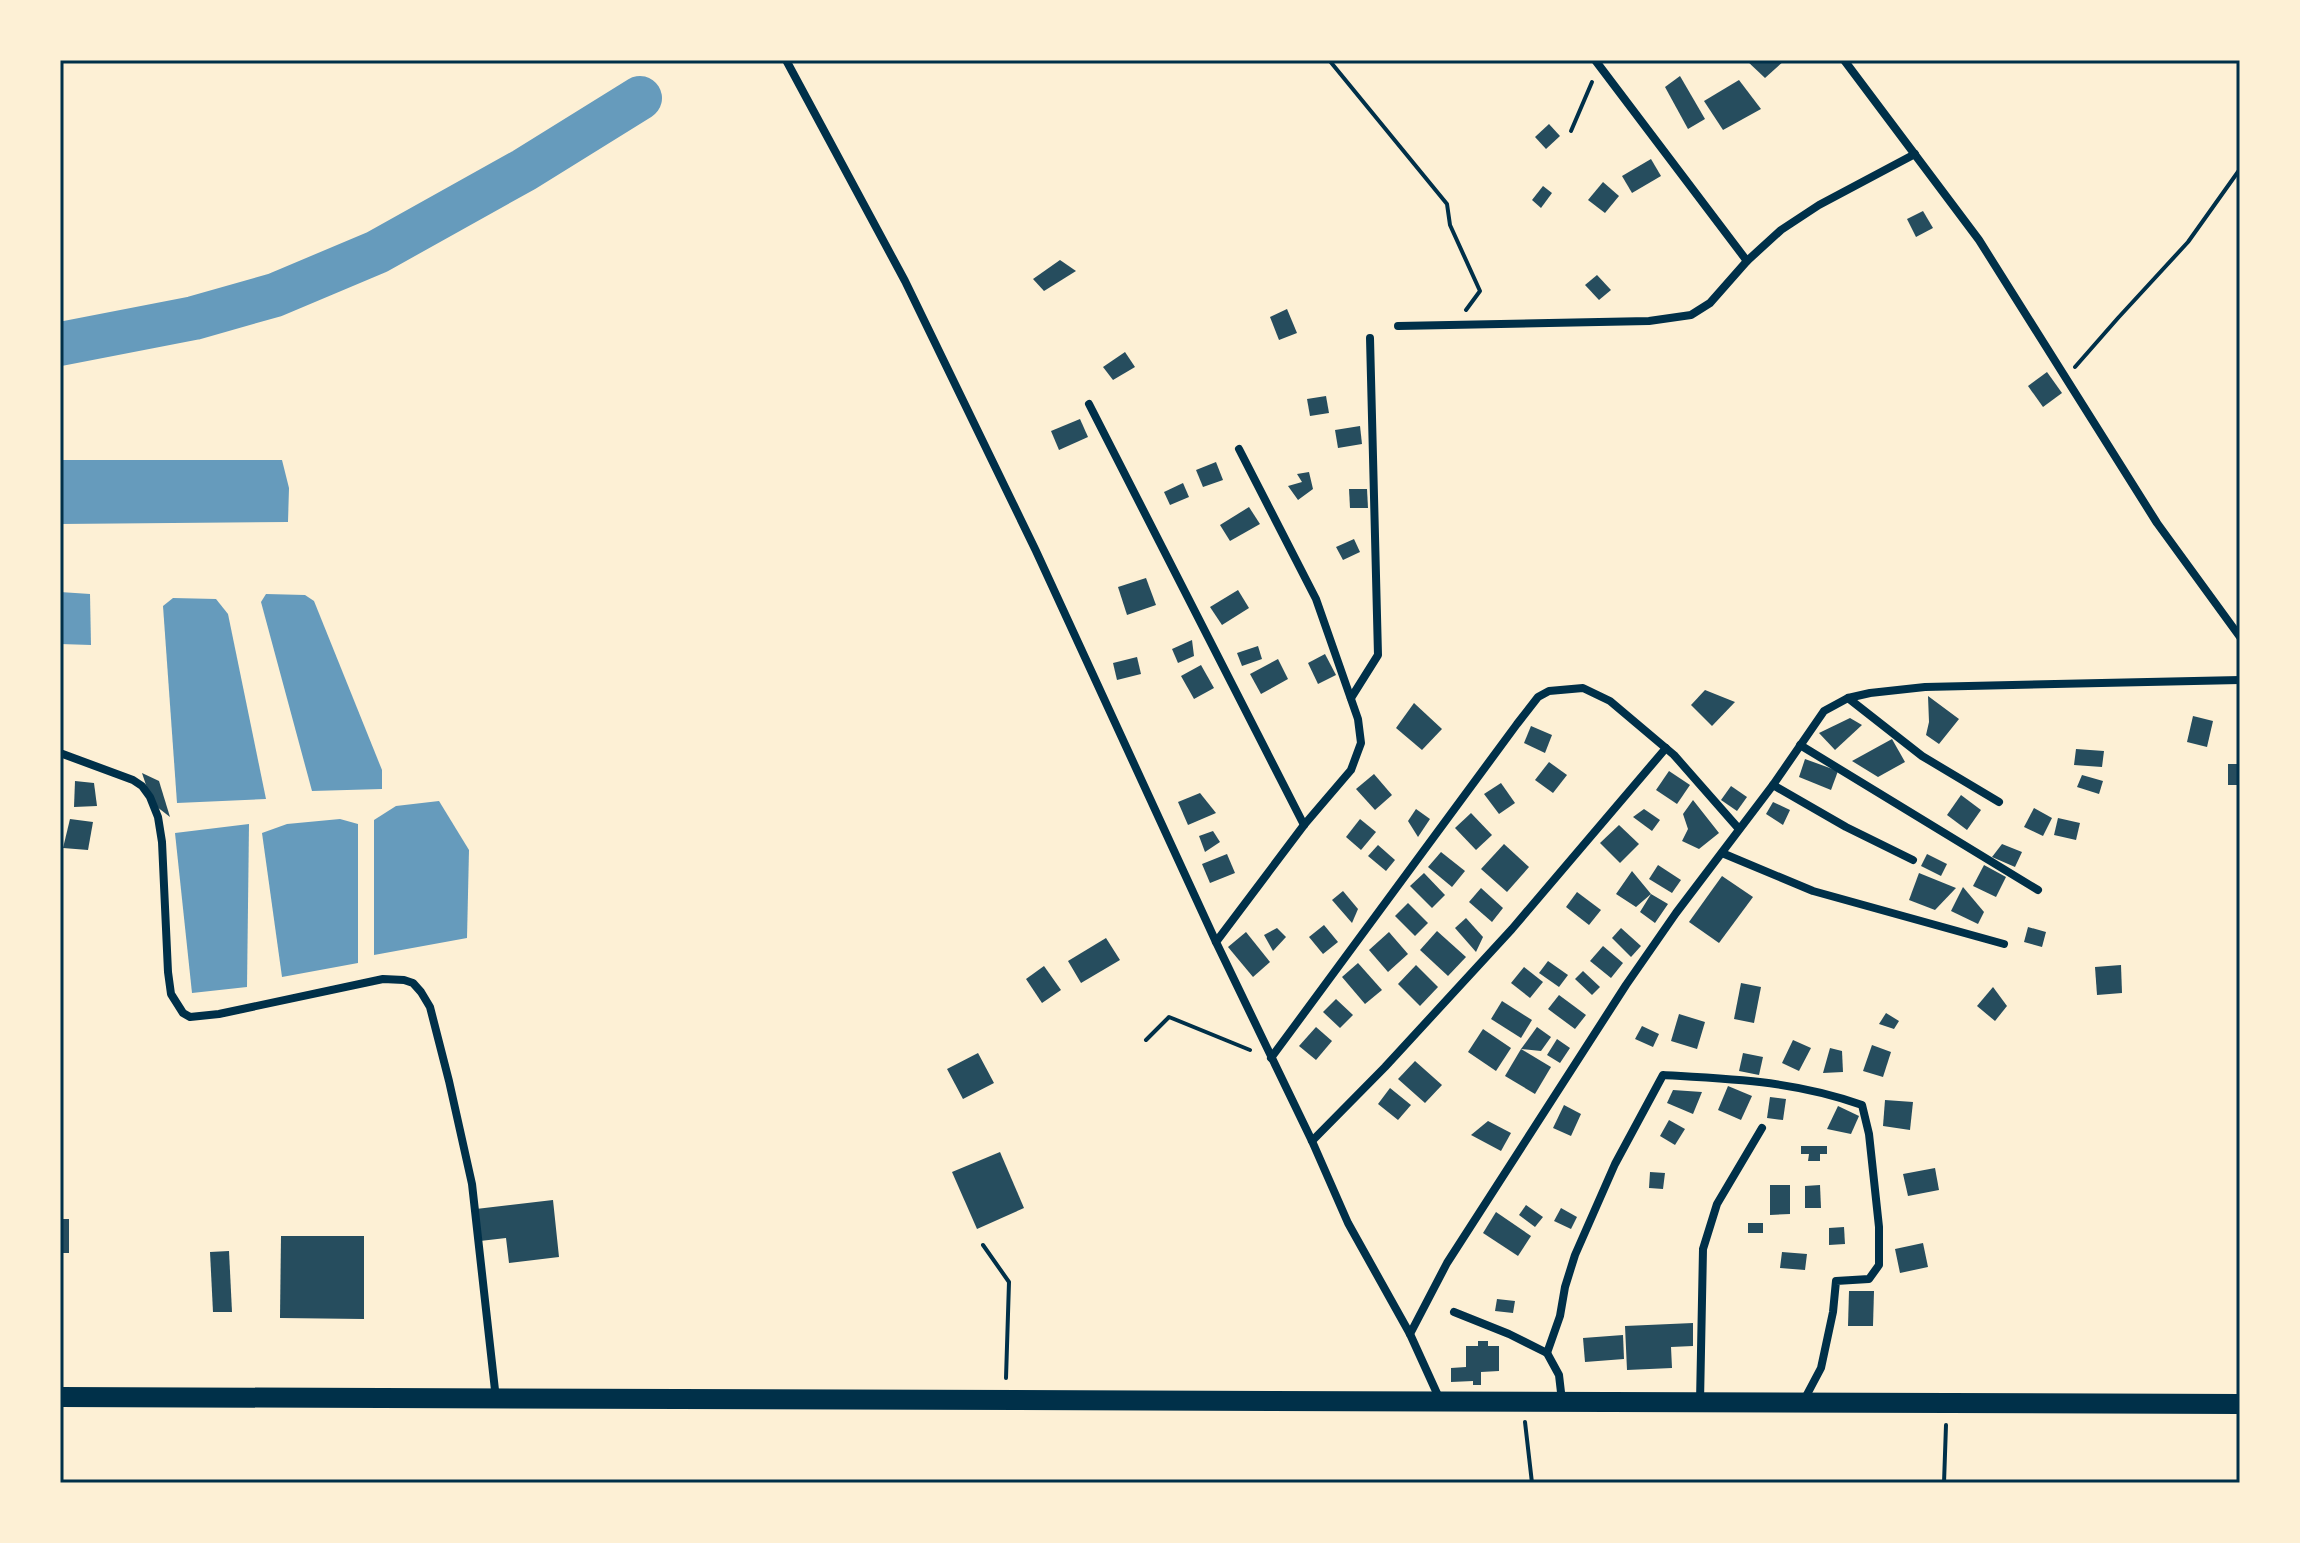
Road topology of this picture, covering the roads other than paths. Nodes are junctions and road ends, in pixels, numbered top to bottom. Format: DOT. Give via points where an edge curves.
graph roads {
  1 [pos="786,60"];
  2 [pos="1844,60"];
  3 [pos="1597,63"];
  4 [pos="1915,154"];
  5 [pos="1747,261"];
  6 [pos="1398,326"];
  7 [pos="1370,338"];
  8 [pos="1089,404"];
  9 [pos="1239,449"];
  10 [pos="2240,637"];
  11 [pos="2240,680"];
  12 [pos="1351,698"];
  13 [pos="1848,698"];
  14 [pos="1800,745"];
  15 [pos="1666,748"];
  16 [pos="60,753"];
  17 [pos="1773,785"];
  18 [pos="1999,802"];
  19 [pos="1304,825"];
  20 [pos="1739,829"];
  21 [pos="1722,853"];
  22 [pos="1913,860"];
  23 [pos="2038,890"];
  24 [pos="1216,942"];
  25 [pos="2004,944"];
  26 [pos="1271,1058"];
  27 [pos="1762,1128"];
  28 [pos="1312,1141"];
  29 [pos="1454,1312"];
  30 [pos="1410,1334"];
  31 [pos="1547,1353"];
  32 [pos="60,1397"];
  33 [pos="496,1400"];
  34 [pos="1440,1400"];
  35 [pos="1562,1402"];
  36 [pos="1700,1402"];
  37 [pos="1803,1402"];
  38 [pos="2240,1404"];
  1 -- 24 [label="street" via="905,281"];
  2 -- 4 [label="street"];
  3 -- 5 [label="street"];
  4 -- 5 [label="street" via="1819,205"];
  4 -- 10 [label="street" via="1979,240 2157,523"];
  5 -- 6 [label="street" via="1710,303 1681,317"];
  7 -- 12 [label="street" via="1378,655"];
  8 -- 19 [label="street"];
  9 -- 12 [label="street" via="1316,599"];
  11 -- 13 [label="street" via="1925,687"];
  12 -- 19 [label="street" via="1361,743 1358,756"];
  13 -- 14 [label="street" via="1824,711"];
  13 -- 18 [label="street" via="1922,756"];
  14 -- 17 [label="street"];
  14 -- 23 [label="street"];
  15 -- 20 [label="street"];
  15 -- 26 [label="street" via="1610,701 1583,688 1538,697"];
  15 -- 28 [label="street" via="1501,941"];
  16 -- 33 [label="street" via="133,780 150,797 162,842 171,994 183,1013 219,1014 383,979 413,983 421,992 430,1007 472,1184"];
  17 -- 20 [label="street"];
  17 -- 22 [label="street"];
  19 -- 24 [label="street"];
  20 -- 21 [label="street"];
  21 -- 25 [label="street" via="1813,891"];
  21 -- 30 [label="street" via="1626,985 1447,1263"];
  24 -- 26 [label="street"];
  26 -- 28 [label="street"];
  27 -- 36 [label="street" via="1717,1204 1703,1249"];
  28 -- 30 [label="street" via="1348,1223"];
  29 -- 31 [label="street"];
  30 -- 34 [label="street"];
  31 -- 35 [label="street" via="1559,1375"];
  31 -- 37 [label="street" via="1575,1255 1615,1164 1663,1075 1792,1085 1862,1105 1879,1227 1879,1265 1869,1279 1836,1281 1821,1368"];
  32 -- 33 [label="main road"];
  33 -- 34 [label="main road"];
  34 -- 35 [label="main road"];
  35 -- 36 [label="main road"];
  36 -- 37 [label="main road"];
  37 -- 38 [label="main road"];
}
